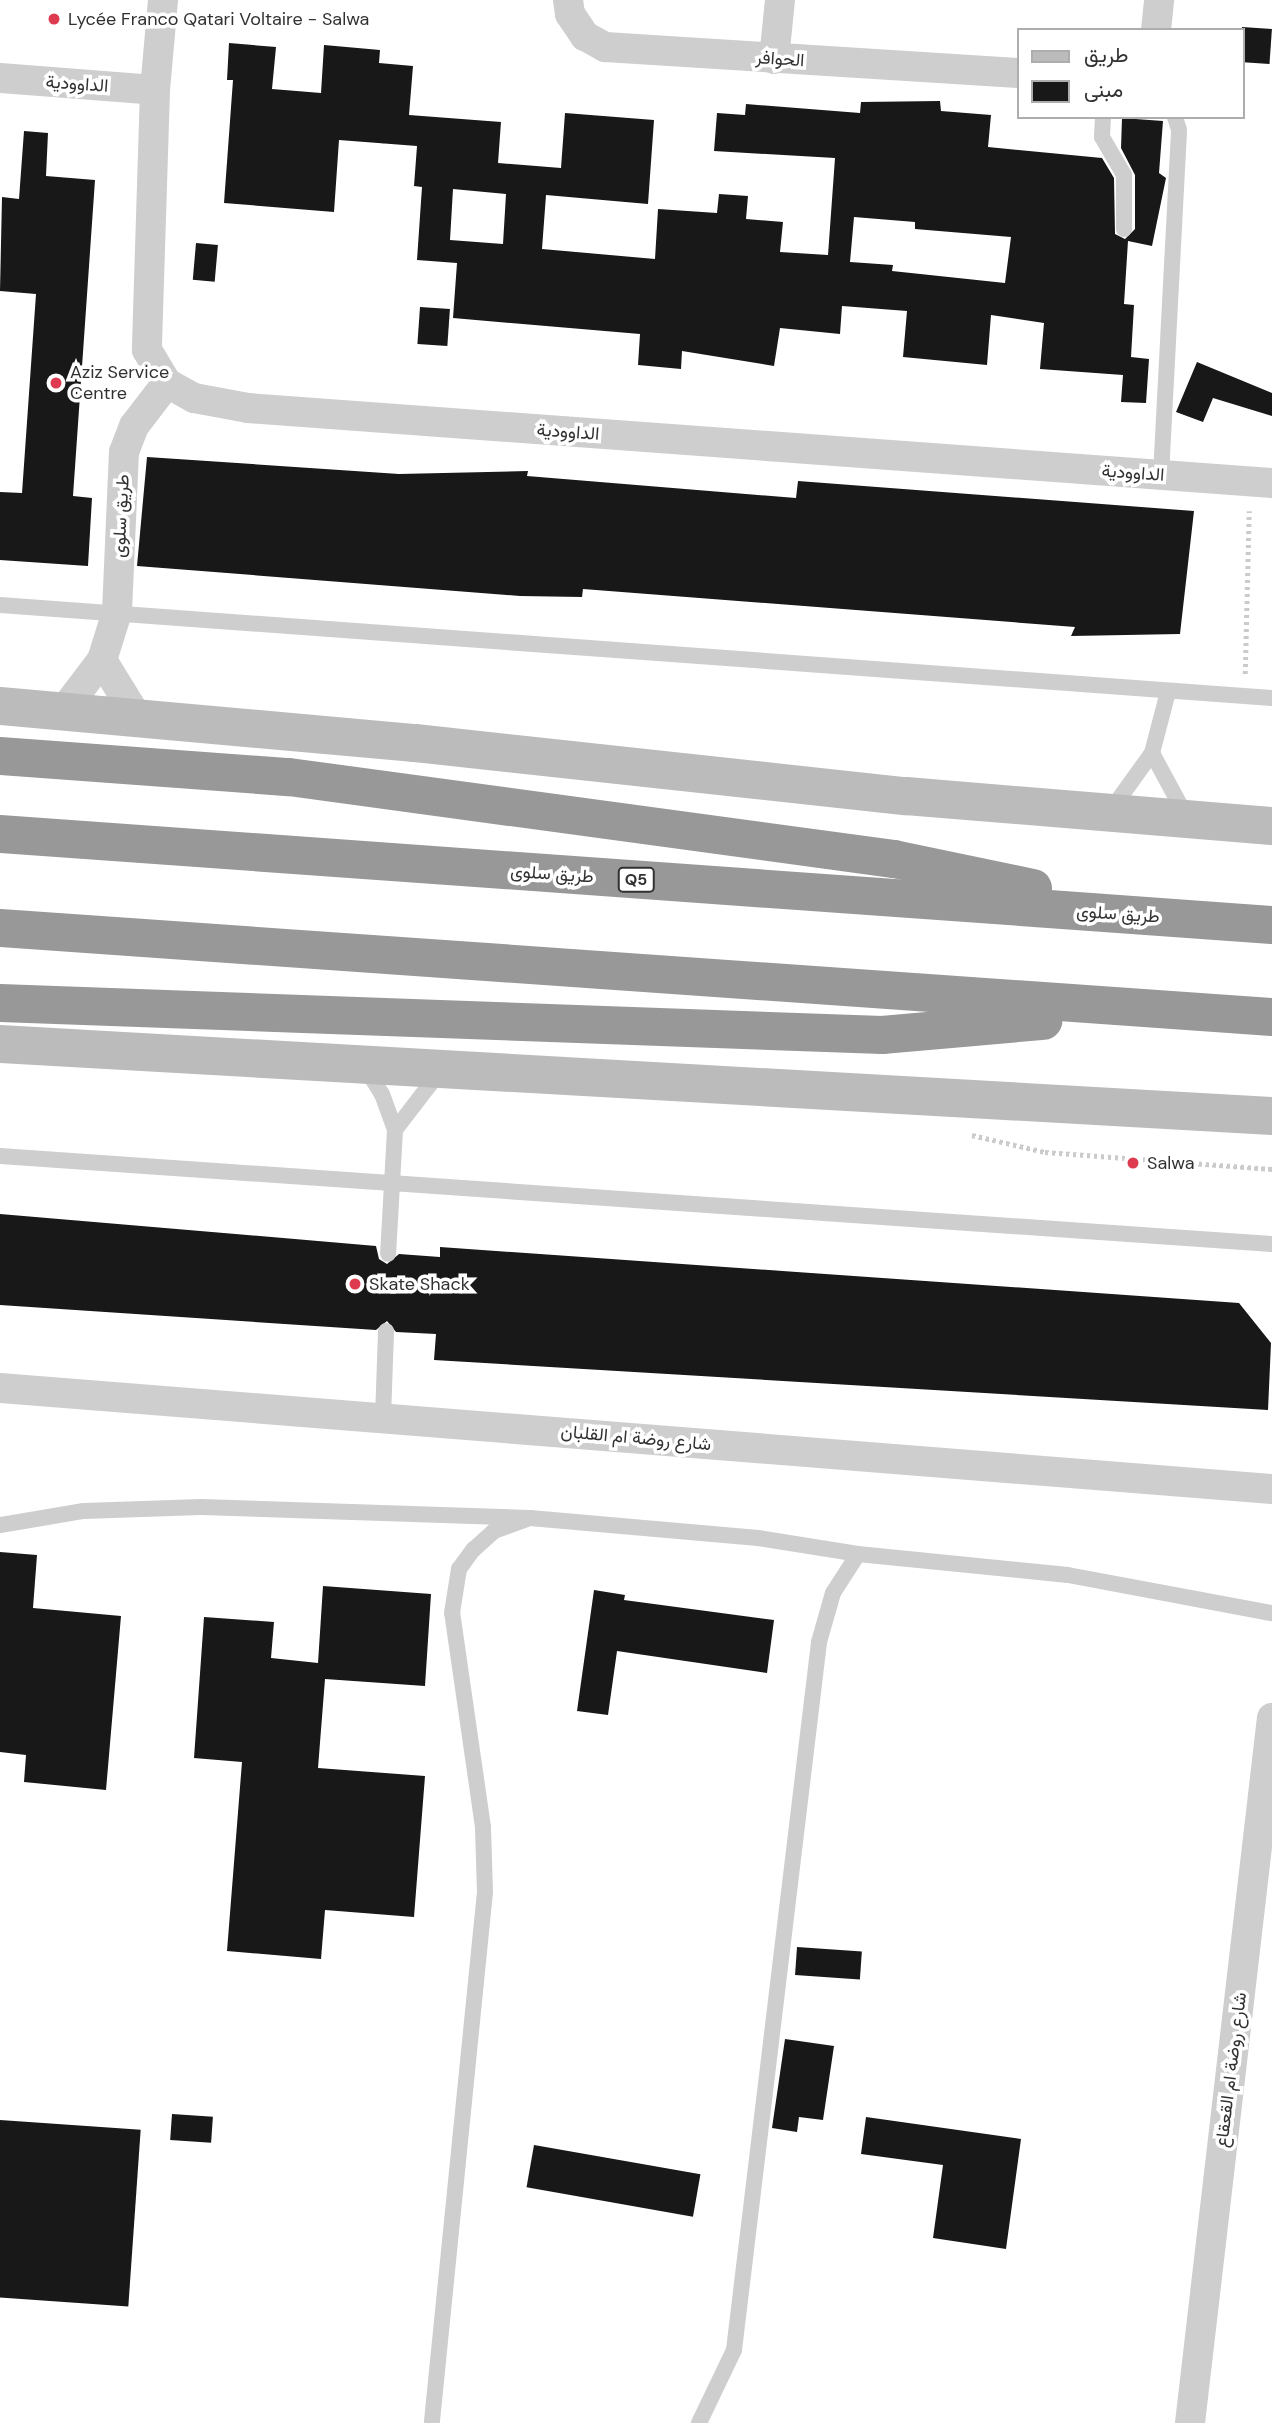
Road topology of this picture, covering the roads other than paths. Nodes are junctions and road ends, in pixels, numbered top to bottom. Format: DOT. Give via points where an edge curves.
graph roads {
  1 [pos="163,0"];
  2 [pos="568,0"];
  3 [pos="779,0"];
  4 [pos="1159,0"];
  5 [pos="1156,28"];
  6 [pos="774,58"];
  7 [pos="1016,73"];
  8 [pos="0,78"];
  9 [pos="155,90"];
  10 [pos="1103,119"];
  11 [pos="1176,119"];
  12 [pos="1124,229"];
  13 [pos="167,383"];
  14 [pos="1161,475"];
  15 [pos="1261,482"];
  16 [pos="0,605"];
  17 [pos="117,612"];
  18 [pos="103,660"];
  19 [pos="1168,692"];
  20 [pos="1272,698"];
  21 [pos="0,706"];
  22 [pos="64,710"];
  23 [pos="137,717"];
  24 [pos="1152,753"];
  25 [pos="0,756"];
  26 [pos="1107,815"];
  27 [pos="1188,820"];
  28 [pos="1272,825"];
  29 [pos="0,834"];
  30 [pos="1176,918"];
  31 [pos="1272,925"];
  32 [pos="0,928"];
  33 [pos="0,1003"];
  34 [pos="1158,1010"];
  35 [pos="1272,1017"];
  36 [pos="0,1044"];
  37 [pos="361,1062"];
  38 [pos="445,1067"];
  39 [pos="1272,1116"];
  40 [pos="395,1130"];
  41 [pos="0,1156"];
  42 [pos="391,1185"];
  43 [pos="1272,1244"];
  44 [pos="388,1254"];
  45 [pos="386,1331"];
  46 [pos="0,1388"];
  47 [pos="383,1418"];
  48 [pos="1272,1489"];
  49 [pos="530,1518"];
  50 [pos="0,1525"];
  51 [pos="858,1554"];
  52 [pos="1272,1613"];
  53 [pos="1272,1718"];
  54 [pos="432,2421"];
  55 [pos="699,2423"];
  56 [pos="1190,2423"];
  1 -- 9 [label="street"];
  2 -- 6 [label="street, الحوافر" via="570,14 585,36 605,47"];
  3 -- 6 [label="street"];
  4 -- 5 [label="street"];
  6 -- 7 [label="street, الحوافر"];
  8 -- 9 [label="street, الداوودية"];
  9 -- 13 [label="street" via="147,350"];
  10 -- 12 [label="lane" via="1102,137 1124,175"];
  11 -- 14 [label="lane" via="1179,130"];
  13 -- 14 [label="street, الداوودية" via="194,398 248,408"];
  13 -- 17 [label="street, طريق سلوى" via="134,426 124,452"];
  14 -- 15 [label="street, الداوودية"];
  16 -- 17 [label="lane"];
  17 -- 18 [label="street, طريق سلوى"];
  17 -- 19 [label="lane"];
  18 -- 22 [label="street, طريق سلوى"];
  18 -- 23 [label="street"];
  19 -- 20 [label="lane"];
  19 -- 24 [label="lane"];
  21 -- 22 [label="main road"];
  22 -- 23 [label="main road"];
  23 -- 26 [label="main road"];
  24 -- 26 [label="lane"];
  24 -- 27 [label="lane"];
  25 -- 30 [label="highway" via="289,777 894,859"];
  26 -- 27 [label="main road"];
  27 -- 28 [label="main road"];
  29 -- 30 [label="highway, طريق سلوى / Q5"];
  30 -- 31 [label="highway, طريق سلوى / Q5"];
  32 -- 34 [label="highway"];
  33 -- 34 [label="highway" via="882,1035"];
  34 -- 35 [label="highway"];
  36 -- 37 [label="main road"];
  37 -- 38 [label="main road"];
  37 -- 40 [label="lane" via="382,1094"];
  38 -- 39 [label="main road"];
  38 -- 40 [label="lane"];
  40 -- 42 [label="lane"];
  41 -- 42 [label="lane"];
  42 -- 43 [label="lane"];
  42 -- 44 [label="lane"];
  45 -- 47 [label="lane"];
  46 -- 47 [label="street, شارع روضة ام القلبان"];
  47 -- 48 [label="street, شارع روضة ام القلبان"];
  49 -- 50 [label="lane" via="201,1507 84,1511"];
  49 -- 51 [label="lane" via="758,1538"];
  49 -- 54 [label="lane" via="494,1531 473,1550 459,1569 452,1613 483,1827 485,1892"];
  51 -- 52 [label="lane" via="1068,1576"];
  51 -- 55 [label="lane" via="833,1593 819,1642 734,2350"];
  53 -- 56 [label="street, شارع روضة ام القعقاع"];
}
